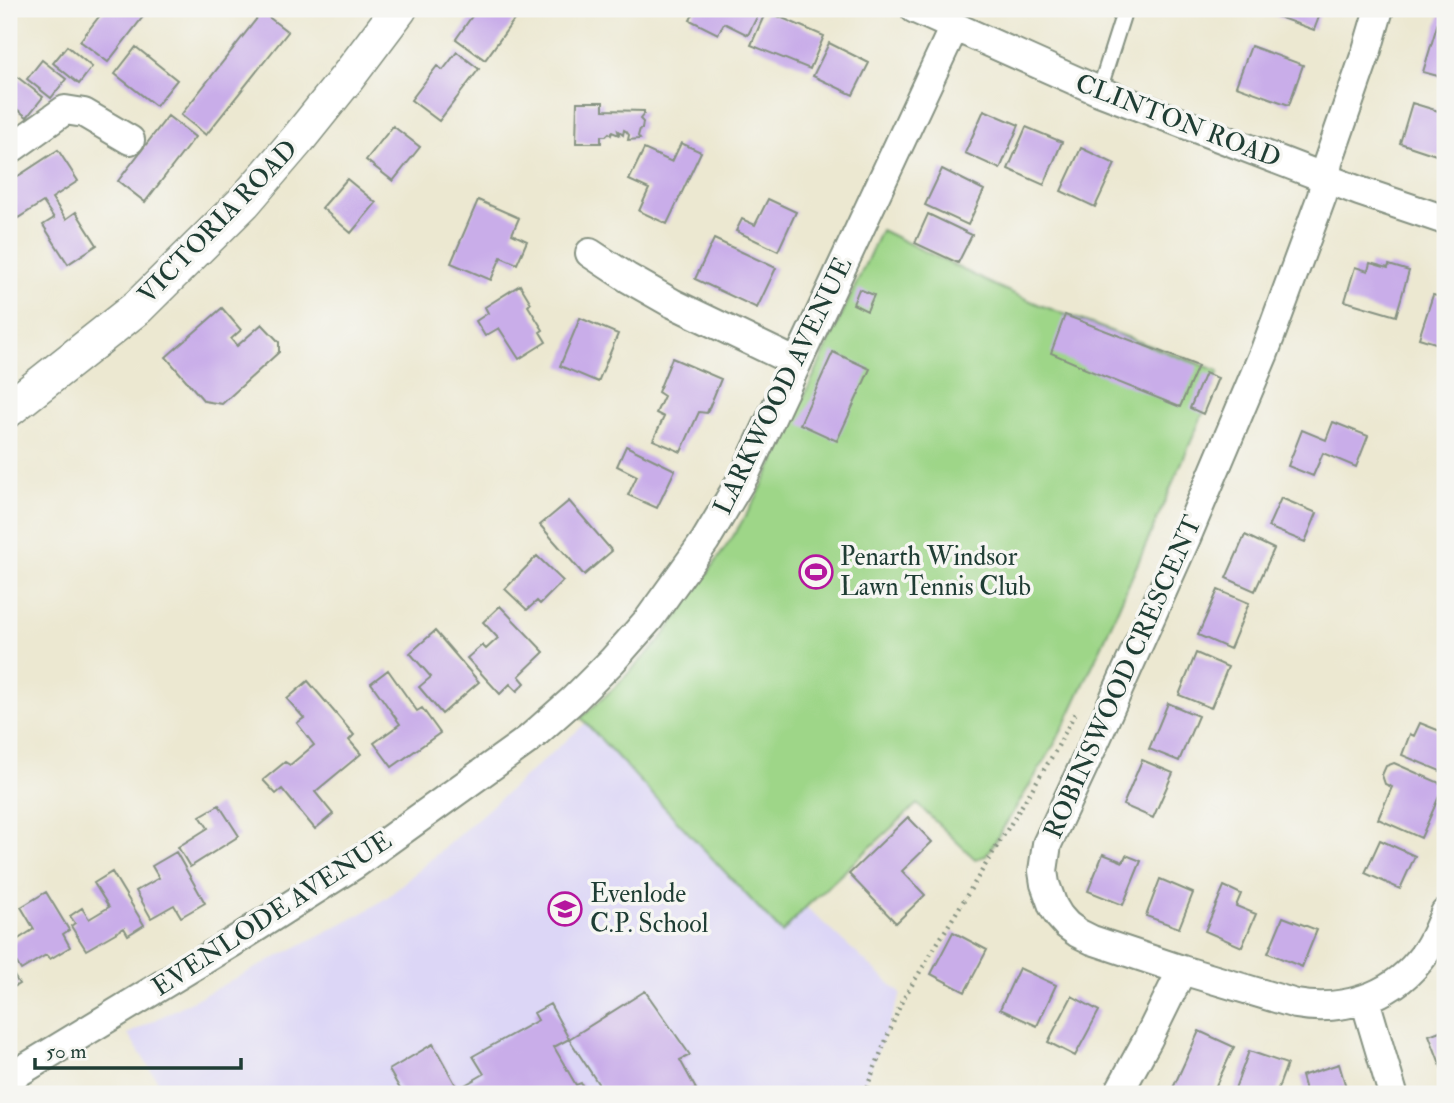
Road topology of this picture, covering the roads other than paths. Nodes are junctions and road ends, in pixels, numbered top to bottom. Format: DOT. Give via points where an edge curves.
graph roads {
  1 [pos="399,9"];
  2 [pos="915,9"];
  3 [pos="1125,9"];
  4 [pos="1379,9"];
  5 [pos="954,27"];
  6 [pos="1099,92"];
  7 [pos="130,140"];
  8 [pos="9,150"];
  9 [pos="1326,179"];
  10 [pos="1445,220"];
  11 [pos="590,253"];
  12 [pos="797,363"];
  13 [pos="9,409"];
  14 [pos="529,738"];
  15 [pos="1445,913"];
  16 [pos="1182,970"];
  17 [pos="1366,1000"];
  18 [pos="9,1078"];
  19 [pos="1118,1094"];
  20 [pos="1393,1094"];
  1 -- 13 [label="street, VICTORIA ROAD" via="244,202 138,307"];
  2 -- 5 [label="street, CLINTON ROAD"];
  3 -- 6 [label="lane"];
  4 -- 9 [label="street, ROBINSWOOD CRESCENT"];
  5 -- 6 [label="street, CLINTON ROAD"];
  5 -- 12 [label="street, LARKWOOD AVENUE"];
  6 -- 9 [label="street, CLINTON ROAD"];
  7 -- 8 [label="street" via="84,113 65,110"];
  9 -- 10 [label="street, CLINTON ROAD"];
  9 -- 16 [label="street, ROBINSWOOD CRESCENT" via="1240,411 1044,857 1048,894 1067,925 1092,940"];
  11 -- 12 [label="street" via="672,303"];
  12 -- 14 [label="street, LARKWOOD AVENUE" via="744,474 676,583 612,661"];
  14 -- 18 [label="street, EVENLODE AVENUE" via="354,865"];
  15 -- 17 [label="street, ROBINSWOOD CRESCENT" via="1419,961 1397,982"];
  16 -- 17 [label="street, ROBINSWOOD CRESCENT" via="1310,1006"];
  16 -- 19 [label="street"];
  17 -- 20 [label="street"];
}
